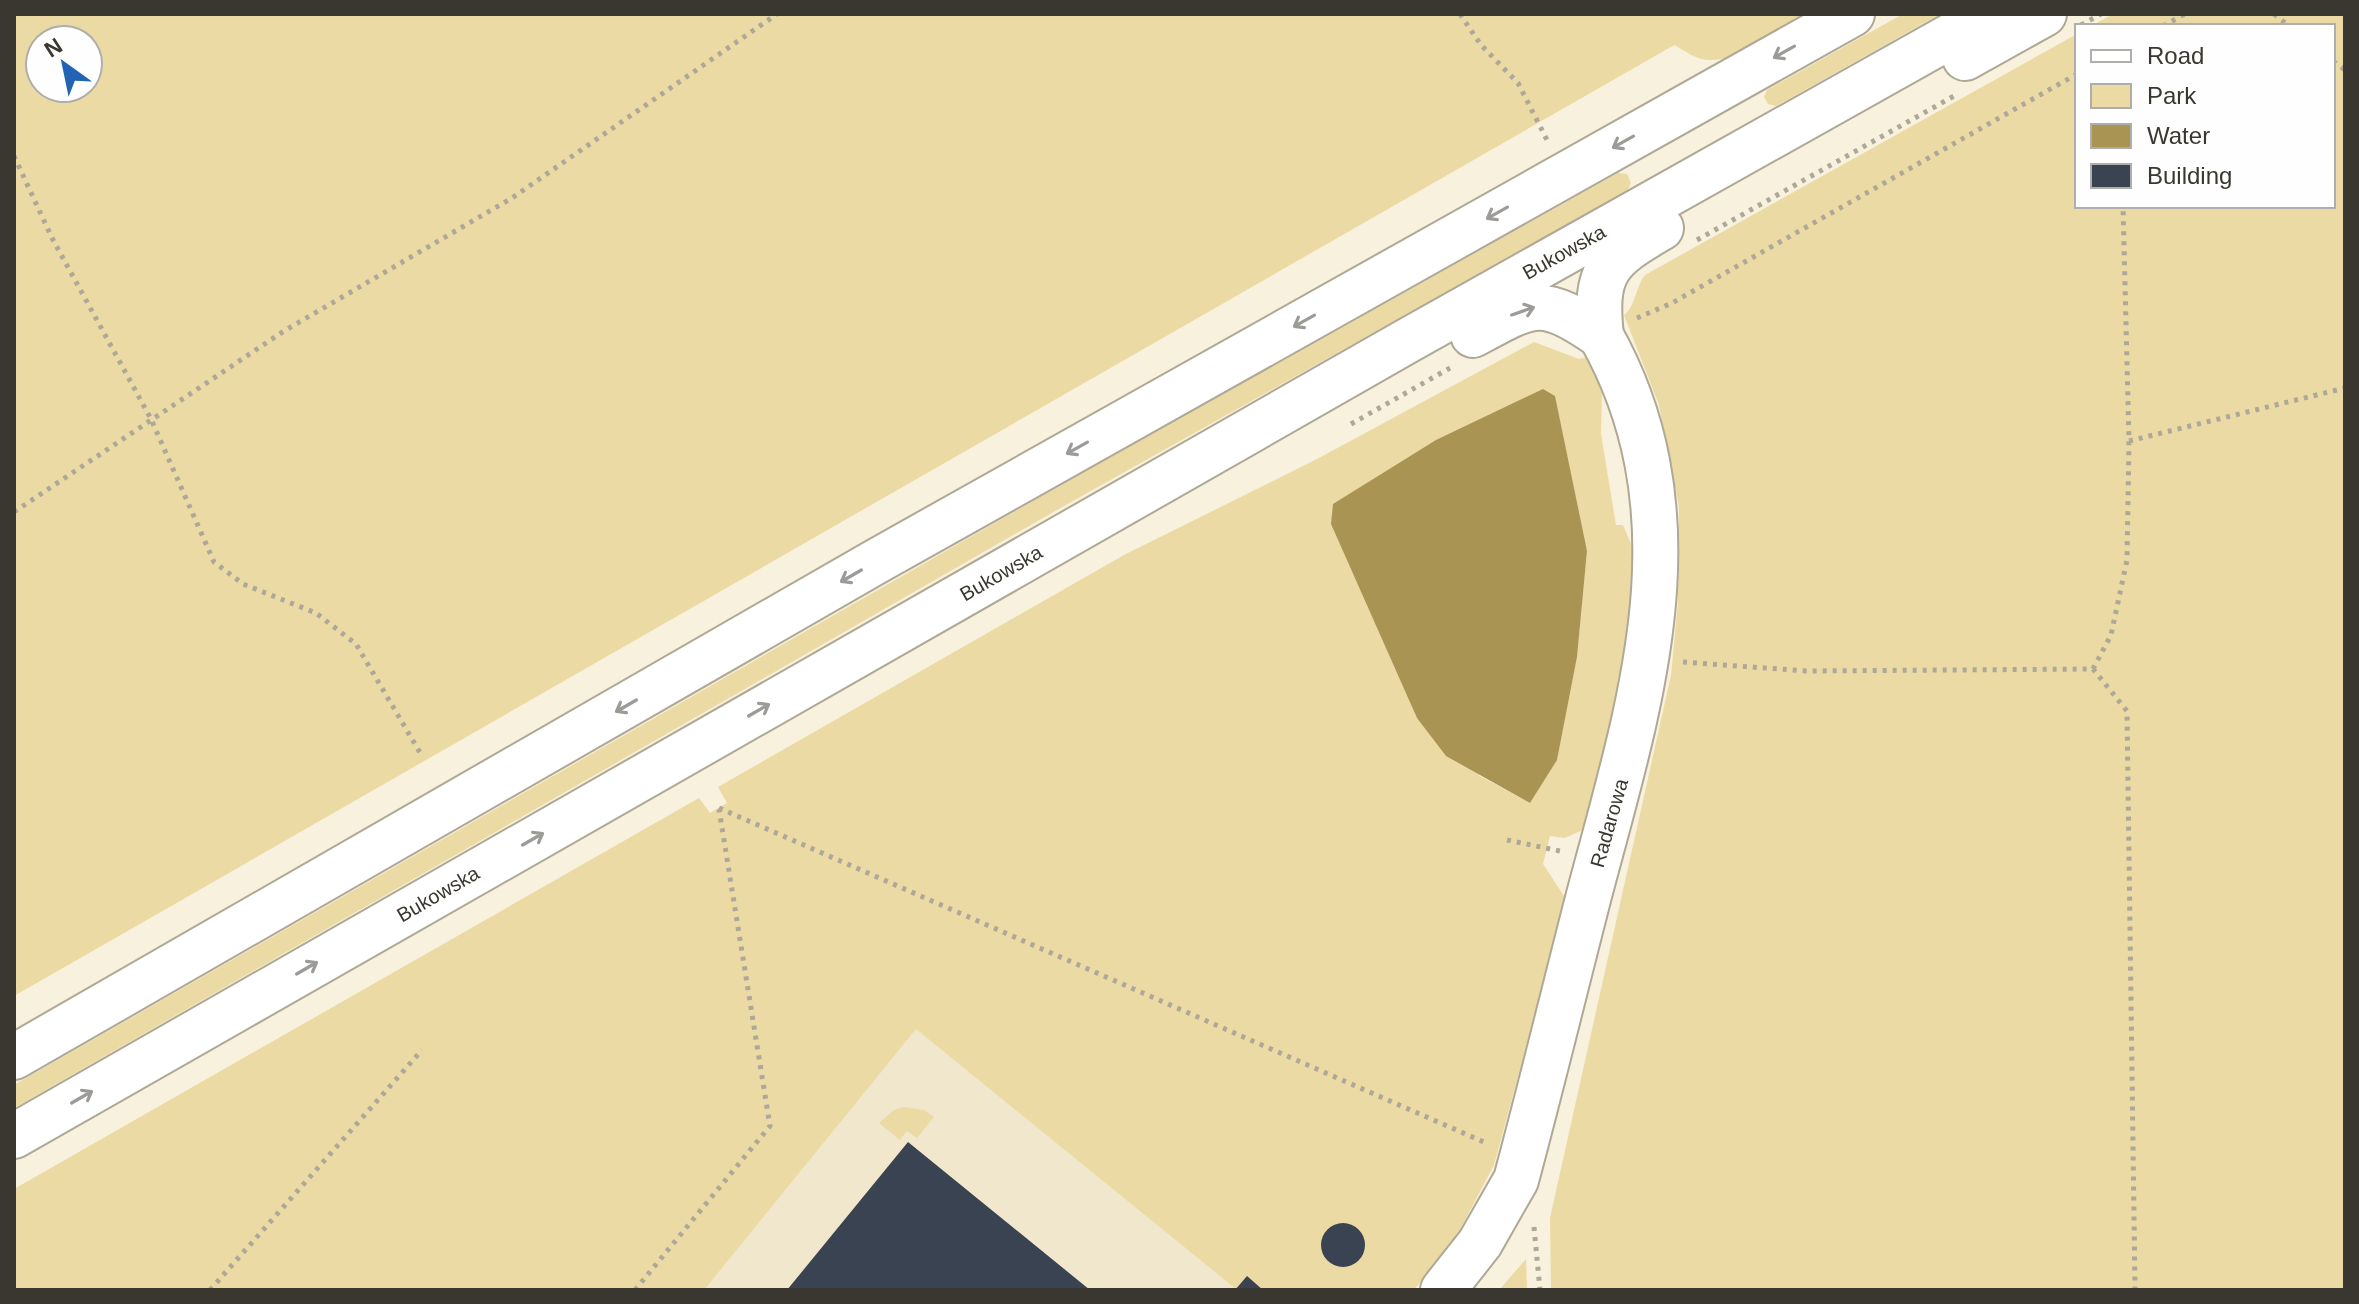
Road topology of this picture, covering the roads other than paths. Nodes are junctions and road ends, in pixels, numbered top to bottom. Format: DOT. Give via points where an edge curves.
graph roads {
  1 [pos="1852,14"];
  2 [pos="1990,14"];
  3 [pos="2044,14"];
  4 [pos="1681,110"];
  5 [pos="1714,169"];
  6 [pos="1614,329"];
  7 [pos="1175,474"];
  8 [pos="14,1057"];
  9 [pos="14,1136"];
  10 [pos="1443,1290"];
  1 -- 4 [label="main road, one-way"];
  2 -- 5 [label="main road, Bukowska"];
  3 -- 6 [label="main road" via="1618,254 1599,288"];
  4 -- 5 [label="main road"];
  4 -- 8 [label="main road, one-way" via="877,561"];
  5 -- 7 [label="main road, Bukowska"];
  7 -- 6 [label="main road, one-way" via="1300,431 1524,309 1562,311"];
  6 -- 10 [label="main road, Radarowa" via="1642,429 1655,503 1657,554 1646,659 1627,760 1522,1160 1505,1203"];
  9 -- 7 [label="main road, Bukowska, one-way"];
}
